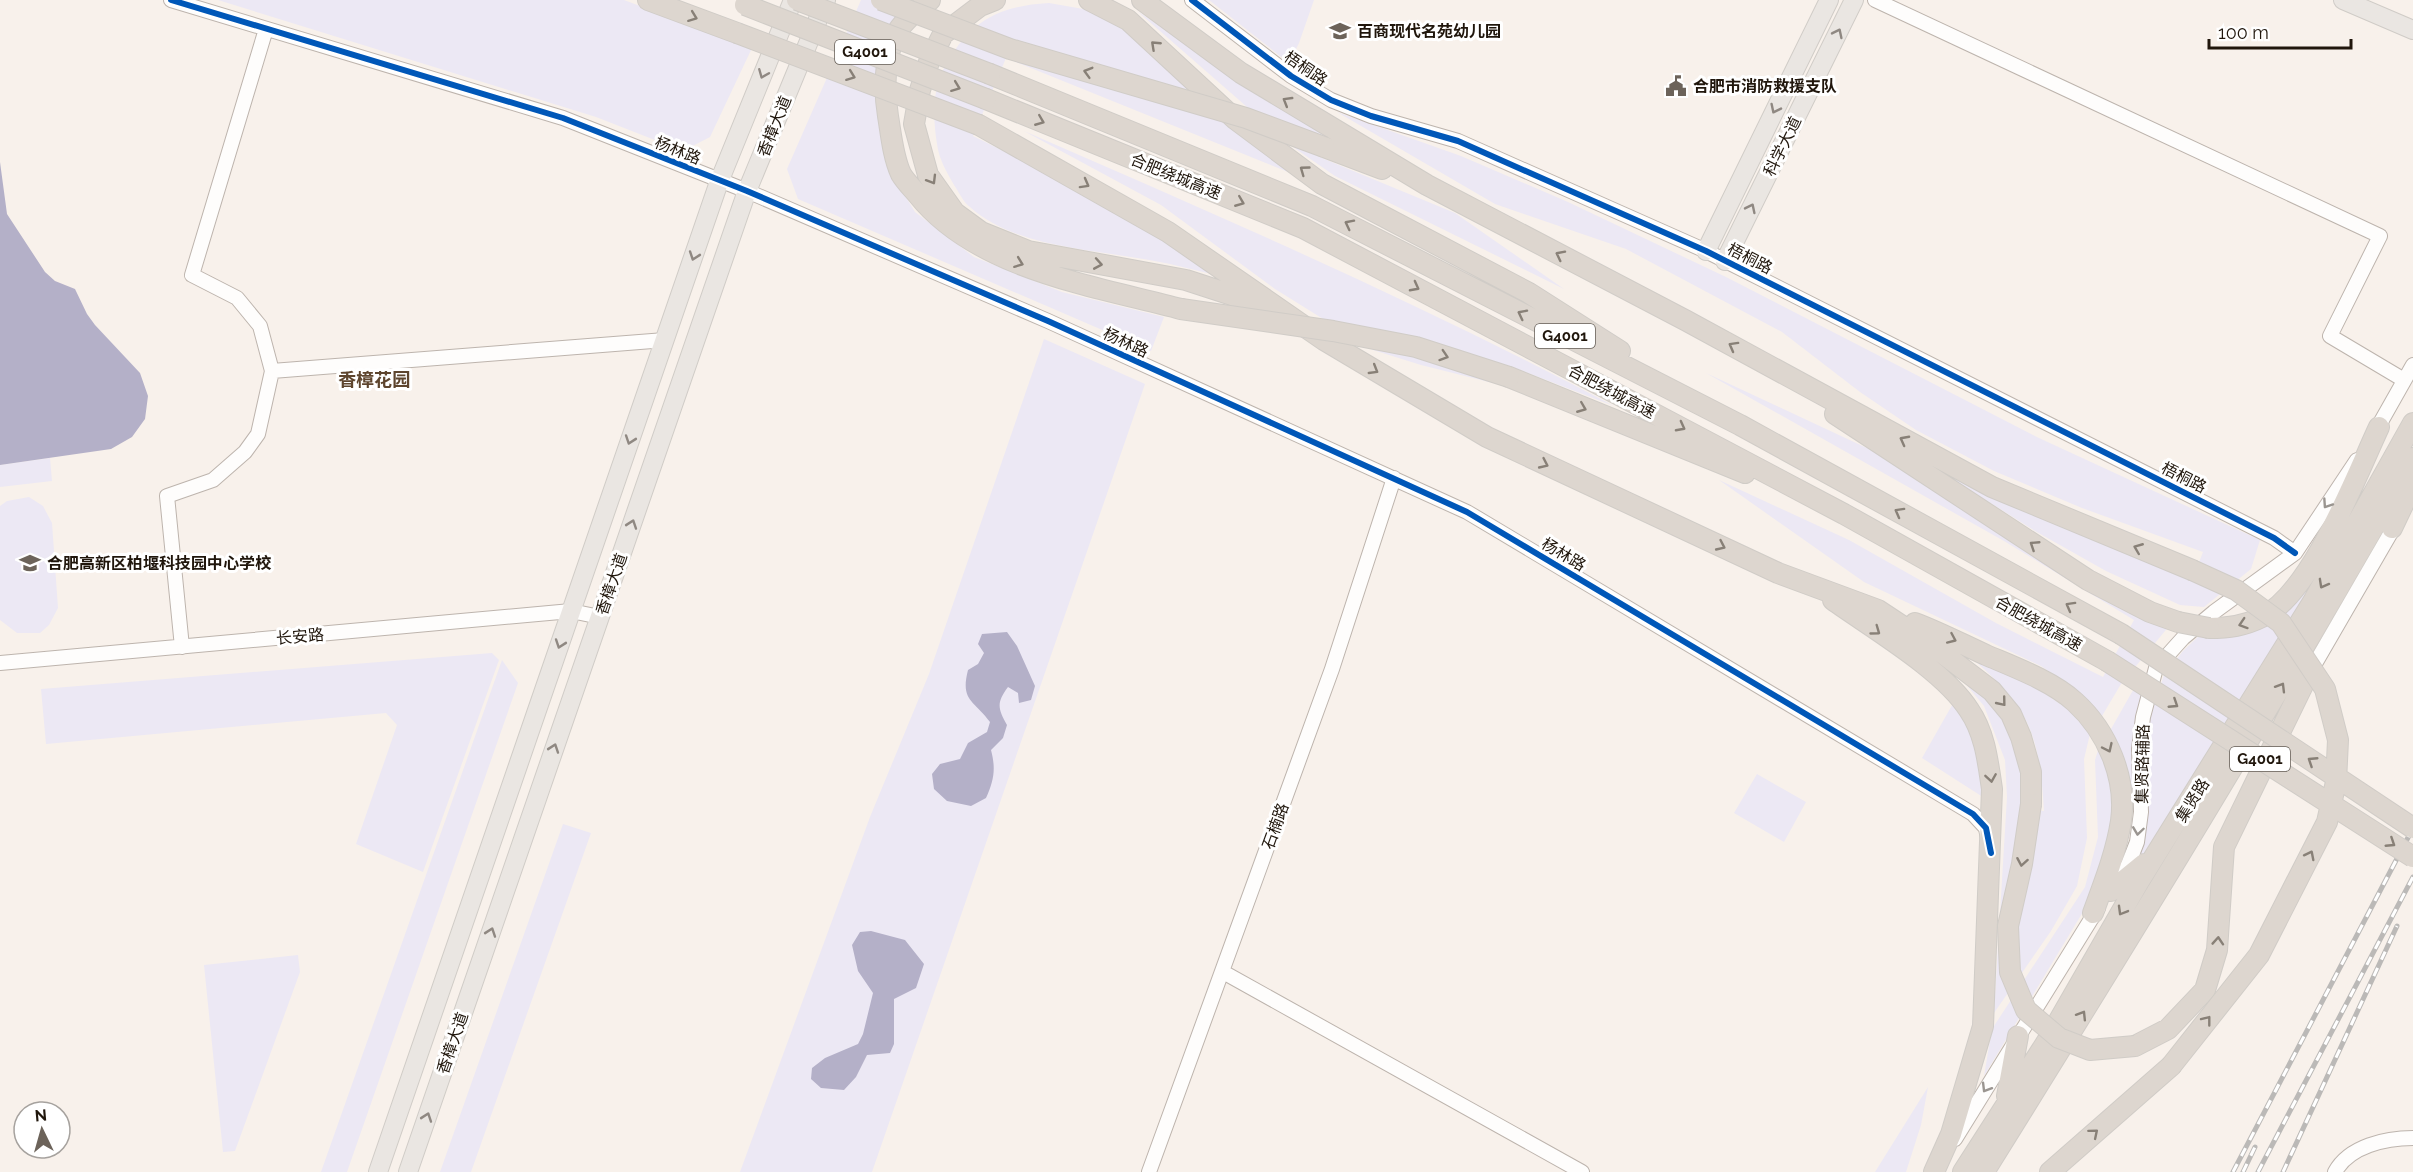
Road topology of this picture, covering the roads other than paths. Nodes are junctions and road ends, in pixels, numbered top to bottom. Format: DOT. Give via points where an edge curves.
graph roads {
  1 [pos="171,0"];
  2 [pos="648,0"];
  3 [pos="795,0"];
  4 [pos="826,0"];
  5 [pos="881,0"];
  6 [pos="930,0"];
  7 [pos="995,0"];
  8 [pos="1089,0"];
  9 [pos="1142,0"];
  10 [pos="1192,0"];
  11 [pos="1828,0"];
  12 [pos="1854,0"];
  13 [pos="1875,0"];
  14 [pos="2343,0"];
  15 [pos="739,2"];
  16 [pos="266,29"];
  17 [pos="2413,30"];
  18 [pos="719,182"];
  19 [pos="1427,185"];
  20 [pos="747,191"];
  21 [pos="1706,251"];
  22 [pos="1725,261"];
  23 [pos="665,340"];
  24 [pos="1324,340"];
  25 [pos="2413,365"];
  26 [pos="272,371"];
  27 [pos="1787,376"];
  28 [pos="2404,381"];
  29 [pos="1715,413"];
  30 [pos="2413,414"];
  31 [pos="2413,423"];
  32 [pos="2379,427"];
  33 [pos="2413,458"];
  34 [pos="1394,478"];
  35 [pos="2413,484"];
  36 [pos="2413,498"];
  37 [pos="1844,514"];
  38 [pos="2333,525"];
  39 [pos="2392,528"];
  40 [pos="2295,553"];
  41 [pos="1811,584"];
  42 [pos="1878,610"];
  43 [pos="571,611"];
  44 [pos="600,617"];
  45 [pos="182,647"];
  46 [pos="0,663"];
  47 [pos="2305,681"];
  48 [pos="2413,828"];
  49 [pos="1991,852"];
  50 [pos="2158,853"];
  51 [pos="2413,857"];
  52 [pos="2176,864"];
  53 [pos="2111,891"];
  54 [pos="2093,914"];
  55 [pos="1223,972"];
  56 [pos="2018,1036"];
  57 [pos="2005,1106"];
  58 [pos="2407,1138"];
  59 [pos="378,1172"];
  60 [pos="408,1172"];
  61 [pos="1149,1172"];
  62 [pos="1582,1172"];
  63 [pos="1935,1172"];
  64 [pos="1963,1172"];
  65 [pos="1984,1172"];
  66 [pos="2050,1172"];
  67 [pos="2336,1172"];
  1 -- 16 [label="street, 杨林路"];
  2 -- 24 [label="highway, one-way, bridge" via="979,125 1168,232"];
  3 -- 18 [label="main road, 香樟大道, one-way"];
  29 -- 3 [label="highway, 合肥绕城高速 / G4001, one-way, bridge" via="1312,206 990,74"];
  4 -- 20 [label="main road, 香樟大道"];
  19 -- 5 [label="highway, one-way, bridge" via="1246,118 1010,50"];
  6 -- 37 [label="highway, one-way, bridge" via="895,36 887,65 885,99 901,174 931,212 967,238 1014,262 1060,278 1181,309 1416,347 1509,377"];
  7 -- 24 [label="highway, one-way" via="980,6 943,34 920,90 914,124 928,175 955,213 981,232 1028,251 1186,280 1232,295"];
  29 -- 8 [label="highway, one-way" via="1529,293 1322,184 1235,119 1128,20"];
  19 -- 9 [label="highway, one-way" via="1241,73"];
  10 -- 21 [label="street, 梧桐路" via="1291,76 1330,100 1458,141"];
  11 -- 21 [label="main road, 科学大道, one-way"];
  22 -- 12 [label="main road, 科学大道, one-way"];
  13 -- 28 [label="street" via="2380,236 2330,336"];
  14 -- 17 [label="main road"];
  15 -- 37 [label="highway, 合肥绕城高速 / G4001, one-way, bridge" via="1303,228"];
  16 -- 18 [label="street, 杨林路" via="563,118"];
  16 -- 26 [label="street" via="192,275 237,298 260,326"];
  18 -- 20 [label="street, 杨林路"];
  18 -- 23 [label="main road, 香樟大道, one-way"];
  27 -- 19 [label="highway, one-way"];
  20 -- 34 [label="street, 杨林路" via="1048,321"];
  44 -- 20 [label="main road, 香樟大道, one-way"];
  21 -- 22 [label="street, 梧桐路"];
  22 -- 40 [label="street, 梧桐路" via="2274,538"];
  23 -- 26 [label="street"];
  23 -- 43 [label="main road, 香樟大道, one-way"];
  24 -- 41 [label="highway, one-way" via="1487,437 1778,573"];
  25 -- 28 [label="street, 集贤路辅路"];
  26 -- 45 [label="street" via="258,434 245,452 213,480 167,496"];
  38 -- 27 [label="highway, one-way, bridge" via="2304,576 2264,616 2237,627 2209,628 2178,622 2088,580 1842,420"];
  66 -- 27 [label="highway, one-way, bridge" via="2171,1066 2259,955 2327,822 2336,782 2338,740 2325,689 2281,623 2236,590 1992,487"];
  28 -- 32 [label="street, 集贤路辅路"];
  48 -- 29 [label="highway, 合肥绕城高速 / G4001, one-way, bridge" via="2121,634"];
  30 -- 38 [label="highway"];
  31 -- 50 [label="highway, 集贤路, one-way" via="2314,600"];
  32 -- 38 [label="highway"];
  32 -- 40 [label="street, 集贤路辅路, one-way"];
  52 -- 33 [label="highway, 集贤路, one-way"];
  34 -- 49 [label="street, 杨林路" via="1467,512 1973,814 1986,828"];
  34 -- 55 [label="street, 石楠路" via="1332,669"];
  35 -- 39 [label="highway"];
  36 -- 39 [label="street"];
  37 -- 51 [label="highway, 合肥绕城高速 / G4001, one-way, bridge" via="2107,661"];
  39 -- 47 [label="street"];
  40 -- 53 [label="street, 集贤路辅路, one-way" via="2214,612 2156,668 2139,749 2141,812 2137,842"];
  41 -- 42 [label="highway"];
  41 -- 49 [label="highway, one-way" via="1937,674 1969,709 1988,756"];
  42 -- 47 [label="highway, one-way, bridge" via="1992,691 2011,714 2031,772 2031,804 2008,926 2010,972 2026,1010 2059,1038 2090,1050 2135,1046 2168,1029 2205,990 2217,950 2224,847"];
  42 -- 54 [label="highway, one-way" via="2035,676 2074,701 2098,729 2110,750 2121,785 2121,820 2114,856"];
  43 -- 44 [label="street, 长安路"];
  43 -- 45 [label="street, 长安路"];
  43 -- 59 [label="main road, 香樟大道, one-way"];
  60 -- 44 [label="main road, 香樟大道, one-way"];
  45 -- 46 [label="street, 长安路"];
  47 -- 52 [label="highway" via="2220,814"];
  49 -- 63 [label="highway" via="1983,1026 1951,1134"];
  50 -- 53 [label="highway"];
  50 -- 57 [label="highway, 集贤路, one-way"];
  65 -- 52 [label="highway, 集贤路, one-way"];
  53 -- 54 [label="street, 集贤路辅路"];
  54 -- 56 [label="street, 集贤路辅路"];
  55 -- 61 [label="street, 石楠路"];
  55 -- 62 [label="street"];
  56 -- 57 [label="highway"];
  56 -- 63 [label="street, 集贤路辅路, one-way"];
  57 -- 64 [label="highway, 集贤路"];
  58 -- 67 [label="street" via="2370,1144 2338,1166"];
}
